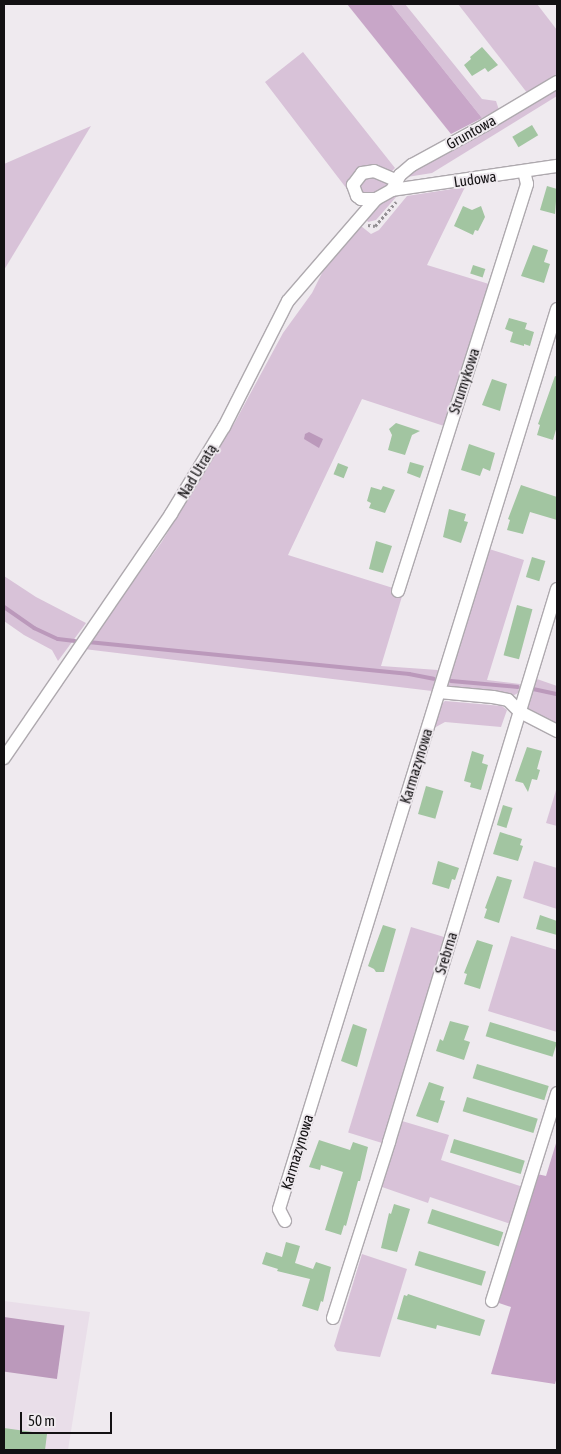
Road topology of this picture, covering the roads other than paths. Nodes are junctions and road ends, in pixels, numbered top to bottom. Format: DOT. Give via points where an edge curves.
graph roads {
  1 [pos="557,82"];
  2 [pos="557,166"];
  3 [pos="524,171"];
  4 [pos="397,189"];
  5 [pos="376,199"];
  6 [pos="557,309"];
  7 [pos="557,588"];
  8 [pos="398,591"];
  9 [pos="439,692"];
  10 [pos="520,712"];
  11 [pos="557,731"];
  12 [pos="4,758"];
  13 [pos="557,1093"];
  14 [pos="285,1221"];
  15 [pos="492,1301"];
  16 [pos="333,1318"];
  1 -- 4 [label="street, Gruntowa" via="412,165"];
  2 -- 3 [label="street, Ludowa"];
  3 -- 4 [label="street, Ludowa"];
  3 -- 8 [label="street, Strumykowa" via="527,184"];
  4 -- 5 [label="street, Nad Utratą"];
  4 -- 5 [label="street" via="374,171 362,173 353,185 357,196"];
  5 -- 12 [label="street, Nad Utratą" via="288,301 224,427 171,514"];
  6 -- 9 [label="street, Karmazynowa"];
  7 -- 10 [label="street, Srebrna"];
  9 -- 10 [label="street" via="492,696 508,700"];
  9 -- 14 [label="street, Karmazynowa" via="279,1209"];
  10 -- 11 [label="street"];
  10 -- 16 [label="street, Srebrna"];
  13 -- 15 [label="street"];
}
